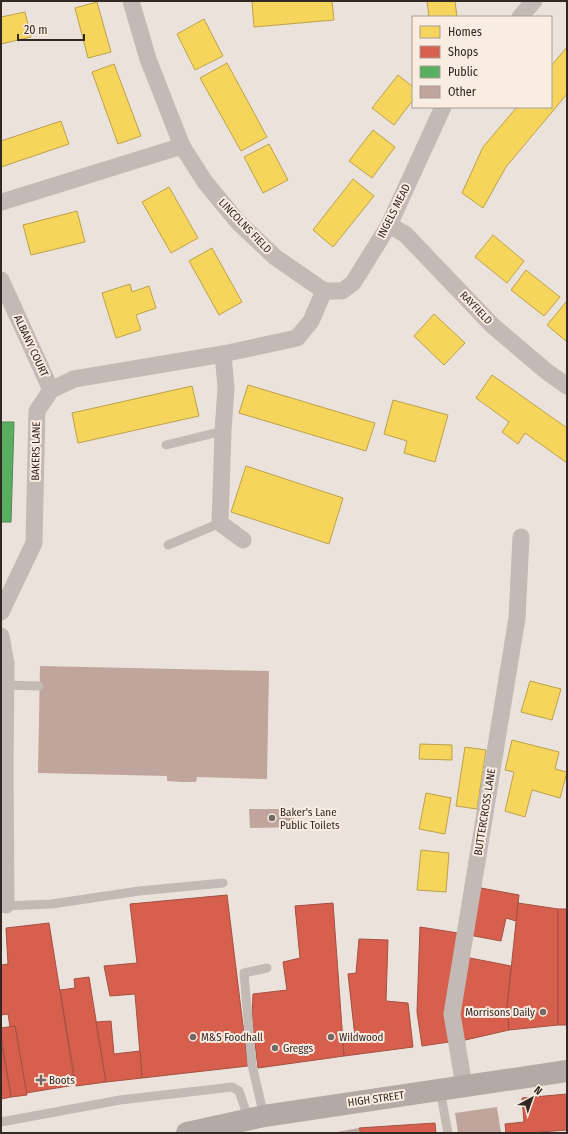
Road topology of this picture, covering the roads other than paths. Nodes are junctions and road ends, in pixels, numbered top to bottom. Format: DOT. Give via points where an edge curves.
graph roads {
  1 [pos="131,1"];
  2 [pos="534,1"];
  3 [pos="521,16"];
  4 [pos="443,108"];
  5 [pos="182,146"];
  6 [pos="2,202"];
  7 [pos="389,225"];
  8 [pos="1,280"];
  9 [pos="324,291"];
  10 [pos="223,354"];
  11 [pos="567,386"];
  12 [pos="52,390"];
  13 [pos="223,431"];
  14 [pos="166,445"];
  15 [pos="220,523"];
  16 [pos="521,537"];
  17 [pos="243,540"];
  18 [pos="168,545"];
  19 [pos="1,612"];
  20 [pos="1,636"];
  21 [pos="6,685"];
  22 [pos="39,686"];
  23 [pos="223,883"];
  24 [pos="4,906"];
  25 [pos="267,968"];
  26 [pos="567,1071"];
  27 [pos="464,1086"];
  28 [pos="440,1090"];
  29 [pos="256,1118"];
  30 [pos="1,1122"];
  31 [pos="187,1133"];
  32 [pos="448,1133"];
  1 -- 5 [label="street, LINCOLNS FIELD" via="148,59"];
  2 -- 3 [label="street"];
  4 -- 7 [label="street, INGELS MEAD"];
  5 -- 6 [label="street"];
  5 -- 9 [label="street, LINCOLNS FIELD" via="205,182 238,222 275,257"];
  7 -- 9 [label="street, INGELS MEAD" via="353,283 342,291"];
  7 -- 11 [label="street, RAYFIELD" via="404,234 493,326"];
  8 -- 12 [label="street, ALBANY COURT"];
  9 -- 10 [label="street, BAKERS LANE" via="311,321 297,338"];
  10 -- 12 [label="street, BAKERS LANE" via="74,379"];
  10 -- 13 [label="street" via="226,388"];
  12 -- 19 [label="street, BAKERS LANE" via="37,411 34,543"];
  13 -- 14 [label="lane"];
  13 -- 15 [label="street"];
  15 -- 17 [label="street"];
  15 -- 18 [label="lane"];
  16 -- 27 [label="street, BUTTERCROSS LANE" via="517,618 452,1014"];
  20 -- 21 [label="street" via="6,664"];
  21 -- 22 [label="lane"];
  21 -- 24 [label="street"];
  23 -- 24 [label="lane" via="139,891 52,904"];
  25 -- 29 [label="lane" via="244,973"];
  26 -- 27 [label="main road, HIGH STREET"];
  27 -- 28 [label="main road, HIGH STREET"];
  28 -- 29 [label="main road, HIGH STREET"];
  28 -- 32 [label="lane"];
  29 -- 30 [label="lane" via="239,1091 232,1087 120,1100"];
  29 -- 31 [label="main road, HIGH STREET"];
}
